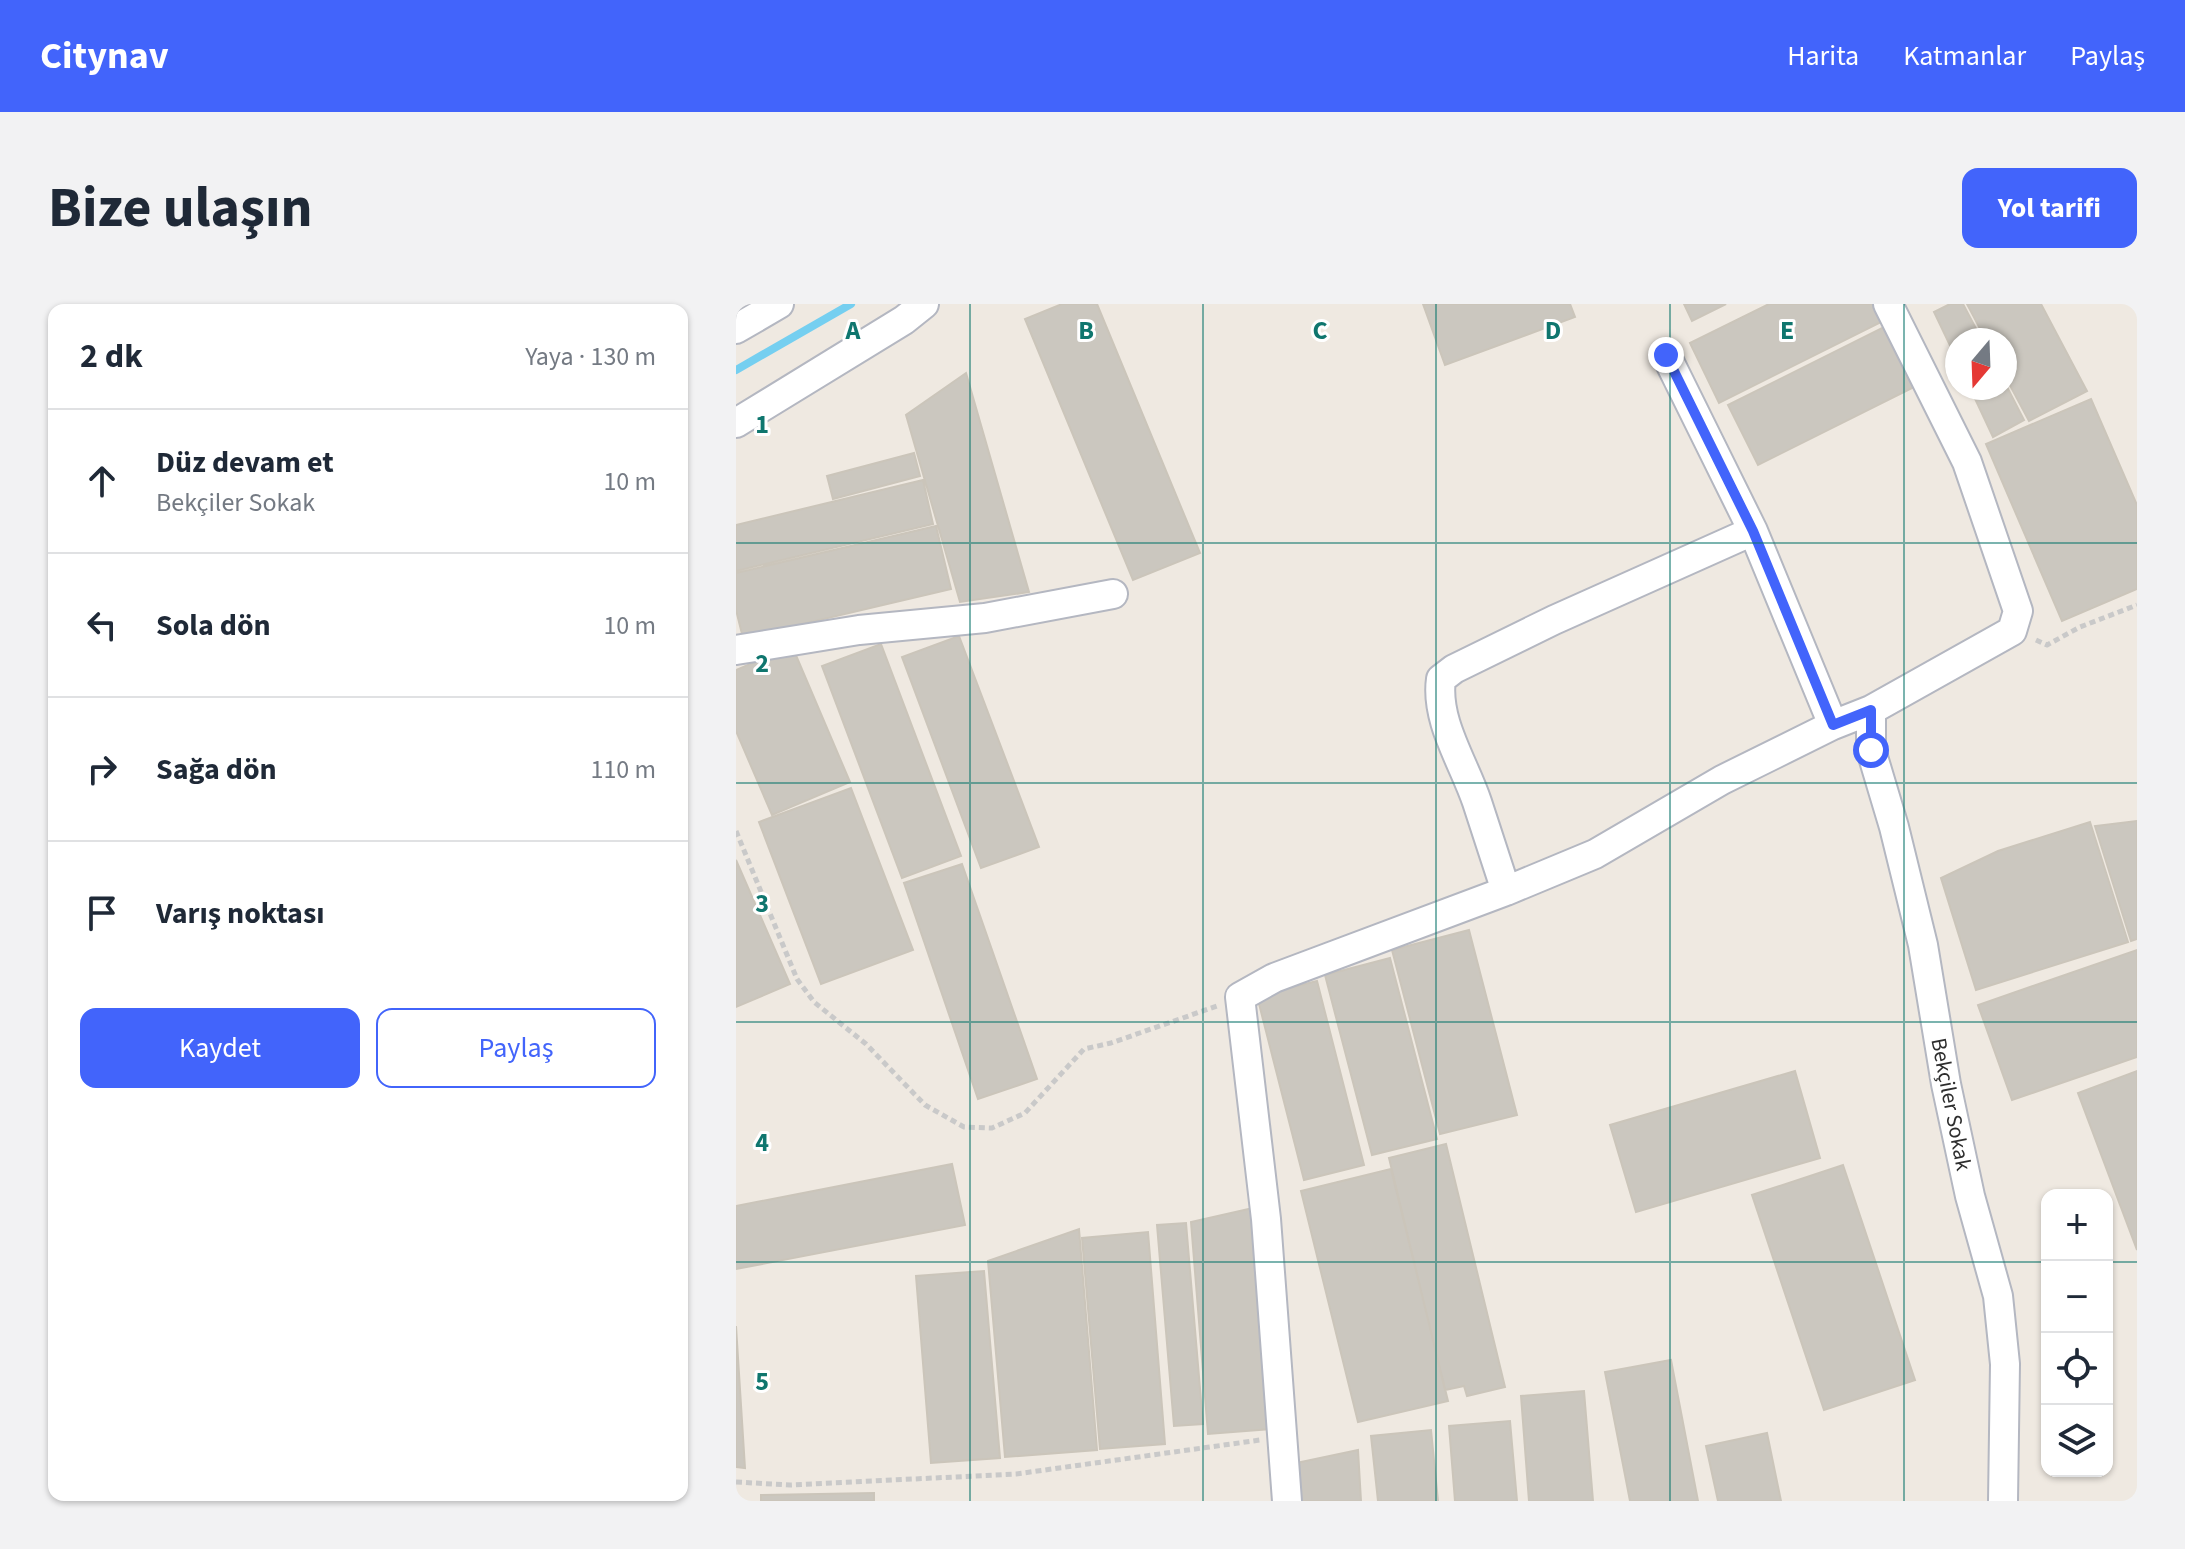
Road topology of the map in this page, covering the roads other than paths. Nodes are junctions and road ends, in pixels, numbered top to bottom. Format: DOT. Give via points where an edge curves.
graph roads {
  1 [pos="779,304"];
  2 [pos="924,304"];
  3 [pos="1888,304"];
  4 [pos="736,329"];
  5 [pos="1666,355"];
  6 [pos="736,423"];
  7 [pos="1753,531"];
  8 [pos="1113,594"];
  9 [pos="736,650"];
  10 [pos="1871,710"];
  11 [pos="1833,725"];
  12 [pos="1506,891"];
  13 [pos="1287,1501"];
  14 [pos="2003,1501"];
  1 -- 4 [label="street"];
  2 -- 6 [label="street"];
  3 -- 10 [label="street" via="1967,462 2018,611 2012,631"];
  5 -- 7 [label="street"];
  7 -- 11 [label="street"];
  7 -- 12 [label="street" via="1554,620 1441,679 1442,711"];
  8 -- 9 [label="street" via="985,618 859,630"];
  10 -- 11 [label="street"];
  10 -- 14 [label="street, Bekçiler Sokak" via="1871,750 1923,945 1946,1084 1998,1296 2005,1364"];
  11 -- 12 [label="street" via="1722,780 1595,854"];
  12 -- 13 [label="street" via="1274,978 1240,997 1266,1219"];
}
